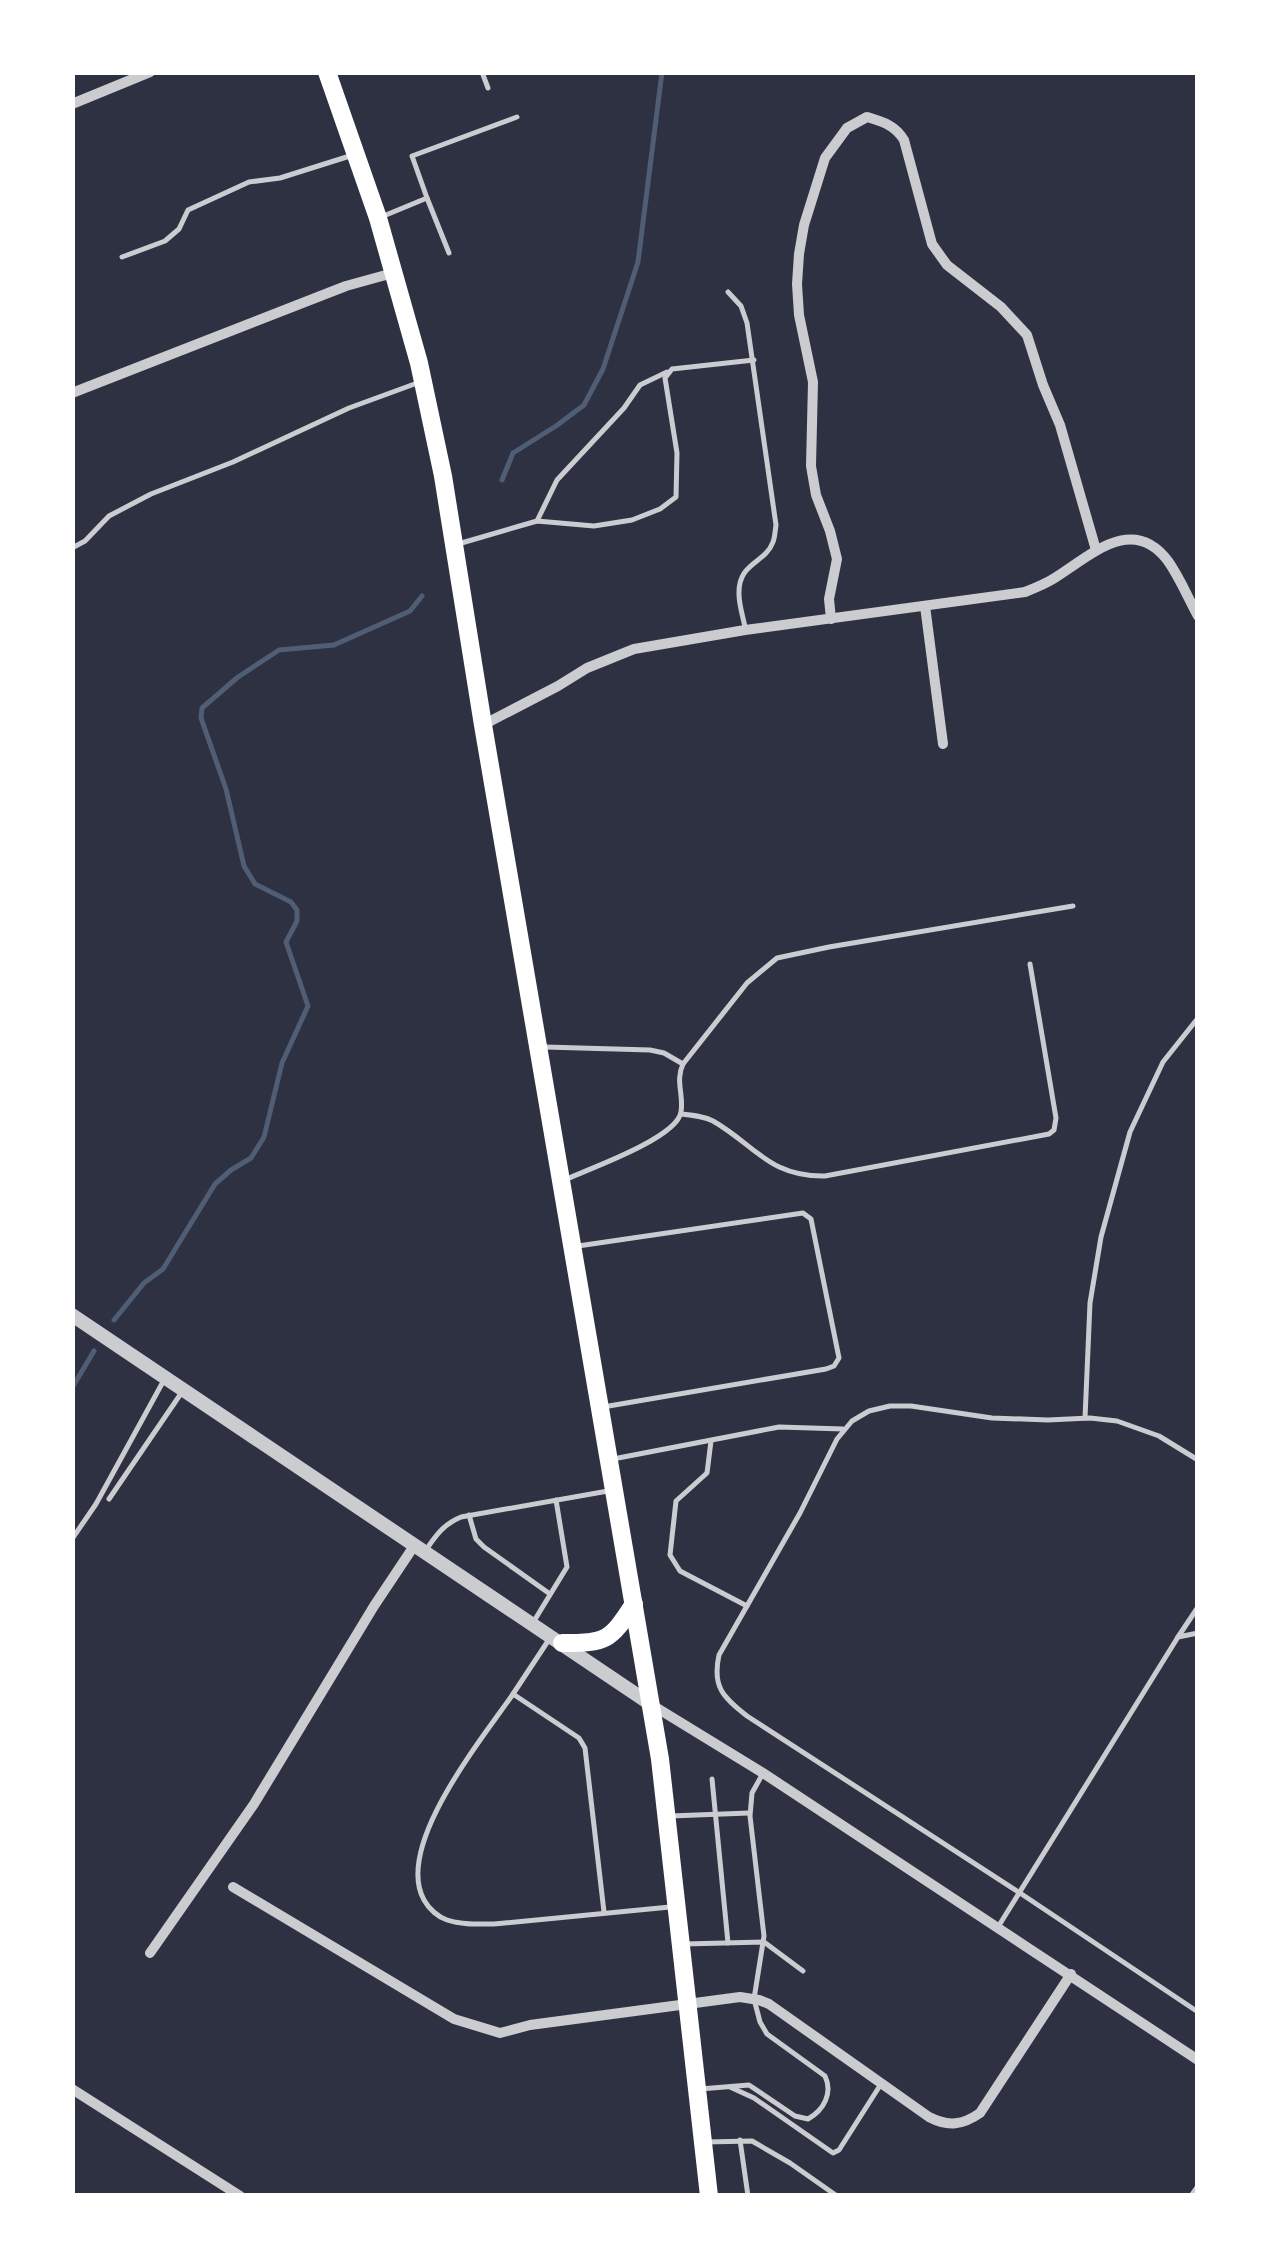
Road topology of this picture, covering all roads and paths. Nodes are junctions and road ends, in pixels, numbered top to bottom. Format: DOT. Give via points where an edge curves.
graph roads {
  1 [pos="150,72"];
  2 [pos="326,72"];
  3 [pos="482,72"];
  4 [pos="488,88"];
  5 [pos="72,104"];
  6 [pos="517,118"];
  7 [pos="356,154"];
  8 [pos="428,198"];
  9 [pos="378,218"];
  10 [pos="449,253"];
  11 [pos="122,257"];
  12 [pos="394,273"];
  13 [pos="728,292"];
  14 [pos="754,360"];
  15 [pos="672,369"];
  16 [pos="423,381"];
  17 [pos="72,392"];
  18 [pos="537,521"];
  19 [pos="455,545"];
  20 [pos="72,548"];
  21 [pos="1096,550"];
  22 [pos="925,606"];
  23 [pos="1198,616"];
  24 [pos="831,619"];
  25 [pos="745,630"];
  26 [pos="483,725"];
  27 [pos="943,744"];
  28 [pos="1073,906"];
  29 [pos="1030,964"];
  30 [pos="1198,1018"];
  31 [pos="538,1046"];
  32 [pos="683,1064"];
  33 [pos="681,1114"];
  34 [pos="562,1181"];
  35 [pos="573,1246"];
  36 [pos="72,1316"];
  37 [pos="165,1378"];
  38 [pos="183,1390"];
  39 [pos="600,1407"];
  40 [pos="1085,1418"];
  41 [pos="843,1429"];
  42 [pos="712,1440"];
  43 [pos="610,1459"];
  44 [pos="1198,1460"];
  45 [pos="615,1489"];
  46 [pos="109,1499"];
  47 [pos="556,1500"];
  48 [pos="469,1516"];
  49 [pos="72,1540"];
  50 [pos="419,1549"];
  51 [pos="551,1595"];
  52 [pos="634,1604"];
  53 [pos="747,1606"];
  54 [pos="1198,1607"];
  55 [pos="533,1624"];
  56 [pos="1198,1633"];
  57 [pos="1178,1637"];
  58 [pos="557,1640"];
  59 [pos="513,1694"];
  60 [pos="652,1706"];
  61 [pos="763,1773"];
  62 [pos="712,1779"];
  63 [pos="750,1813"];
  64 [pos="714,1814"];
  65 [pos="667,1816"];
  66 [pos="753,1844"];
  67 [pos="742,1845"];
  68 [pos="745,1870"];
  69 [pos="756,1870"];
  70 [pos="233,1887"];
  71 [pos="759,1893"];
  72 [pos="1020,1893"];
  73 [pos="748,1894"];
  74 [pos="677,1906"];
  75 [pos="604,1912"];
  76 [pos="998,1927"];
  77 [pos="764,1942"];
  78 [pos="728,1943"];
  79 [pos="681,1944"];
  80 [pos="150,1953"];
  81 [pos="803,1971"];
  82 [pos="1071,1974"];
  83 [pos="754,1999"];
  84 [pos="688,2005"];
  85 [pos="1198,2012"];
  86 [pos="1198,2060"];
  87 [pos="882,2084"];
  88 [pos="728,2086"];
  89 [pos="72,2089"];
  90 [pos="697,2090"];
  91 [pos="740,2140"];
  92 [pos="703,2142"];
  93 [pos="1198,2186"];
  94 [pos="240,2196"];
  95 [pos="709,2196"];
  96 [pos="748,2196"];
  97 [pos="837,2196"];
  98 [pos="1191,2196"];
  1 -- 5 [label="street"];
  2 -- 7 [label="main road"];
  3 -- 4 [label="lane"];
  6 -- 8 [label="lane" via="412,156"];
  7 -- 9 [label="main road"];
  7 -- 11 [label="lane" via="248,182 188,210 165,242"];
  8 -- 9 [label="lane"];
  8 -- 10 [label="lane"];
  9 -- 12 [label="main road"];
  12 -- 16 [label="main road"];
  12 -- 17 [label="street"];
  13 -- 14 [label="lane" via="747,323"];
  14 -- 15 [label="lane"];
  14 -- 25 [label="lane" via="776,525 773,543 742,576"];
  15 -- 18 [label="lane" via="640,385 558,480"];
  15 -- 18 [label="lane" via="665,378 677,453 676,497 632,520 594,526"];
  16 -- 19 [label="main road"];
  16 -- 20 [label="lane" via="151,494 109,516"];
  18 -- 19 [label="lane"];
  19 -- 26 [label="main road"];
  21 -- 22 [label="street" via="1025,592"];
  21 -- 23 [label="street" via="1142,540 1168,562"];
  21 -- 24 [label="street" via="1027,334 932,244 904,140 887,123 867,118 847,128 825,158 799,254 799,315 813,382 811,466 837,558"];
  22 -- 24 [label="street"];
  22 -- 27 [label="street"];
  24 -- 25 [label="street"];
  25 -- 26 [label="street" via="618,654"];
  26 -- 31 [label="main road"];
  28 -- 32 [label="lane" via="776,958"];
  29 -- 33 [label="lane" via="1056,1118 1049,1134 814,1177 773,1165 712,1120"];
  30 -- 40 [label="lane" via="1163,1062 1130,1132 1090,1303"];
  31 -- 32 [label="lane" via="650,1050"];
  31 -- 34 [label="main road"];
  32 -- 33 [label="lane"];
  33 -- 34 [label="lane" via="639,1148"];
  34 -- 35 [label="main road"];
  35 -- 39 [label="main road"];
  35 -- 39 [label="lane" via="803,1213 811,1219 840,1358 826,1369"];
  36 -- 37 [label="street"];
  37 -- 38 [label="street"];
  37 -- 49 [label="lane"];
  38 -- 46 [label="lane"];
  38 -- 50 [label="street"];
  39 -- 43 [label="main road"];
  40 -- 41 [label="lane" via="992,1418 890,1406"];
  40 -- 44 [label="lane" via="1146,1430"];
  41 -- 42 [label="lane" via="778,1427"];
  41 -- 53 [label="lane"];
  42 -- 43 [label="lane"];
  42 -- 53 [label="lane" via="707,1473 676,1501 670,1555 680,1571"];
  43 -- 45 [label="main road"];
  45 -- 47 [label="lane"];
  45 -- 52 [label="main road"];
  47 -- 48 [label="lane"];
  47 -- 51 [label="lane" via="568,1561"];
  48 -- 50 [label="lane" via="449,1522"];
  48 -- 51 [label="lane" via="476,1539"];
  50 -- 55 [label="street"];
  50 -- 80 [label="street" via="374,1606 254,1804"];
  51 -- 55 [label="lane"];
  52 -- 58 [label="main road" via="605,1640"];
  52 -- 60 [label="main road"];
  53 -- 72 [label="lane" via="716,1669 729,1702"];
  54 -- 57 [label="lane"];
  55 -- 58 [label="street"];
  56 -- 57 [label="lane"];
  57 -- 72 [label="lane"];
  58 -- 59 [label="lane"];
  58 -- 60 [label="street"];
  59 -- 75 [label="lane" via="584,1744"];
  59 -- 75 [label="lane" via="435,1812 420,1854 418,1886 436,1914 467,1924"];
  60 -- 61 [label="street"];
  60 -- 65 [label="main road"];
  61 -- 63 [label="lane"];
  61 -- 76 [label="street"];
  62 -- 64 [label="lane"];
  63 -- 64 [label="lane"];
  63 -- 66 [label="lane"];
  64 -- 65 [label="lane"];
  64 -- 78 [label="lane"];
  65 -- 74 [label="main road"];
  66 -- 67 [label="lane"];
  66 -- 69 [label="lane"];
  68 -- 69 [label="lane"];
  69 -- 71 [label="lane"];
  70 -- 84 [label="street" via="454,2018 500,2033"];
  71 -- 73 [label="lane"];
  71 -- 77 [label="lane"];
  72 -- 76 [label="lane"];
  72 -- 85 [label="lane"];
  74 -- 75 [label="lane"];
  74 -- 79 [label="main road"];
  76 -- 82 [label="street"];
  77 -- 78 [label="lane"];
  77 -- 81 [label="lane"];
  77 -- 83 [label="lane"];
  78 -- 79 [label="lane"];
  79 -- 84 [label="main road"];
  82 -- 86 [label="street"];
  82 -- 87 [label="street" via="972,2119 940,2123"];
  83 -- 84 [label="street"];
  83 -- 87 [label="street"];
  83 -- 88 [label="lane" via="767,2034 825,2076 829,2094 817,2113 802,2118 750,2085"];
  84 -- 90 [label="main road"];
  87 -- 88 [label="lane" via="833,2153"];
  88 -- 90 [label="lane"];
  89 -- 94 [label="street"];
  90 -- 92 [label="main road"];
  91 -- 92 [label="lane"];
  91 -- 96 [label="lane"];
  91 -- 97 [label="lane" via="762,2146"];
  92 -- 95 [label="main road"];
  93 -- 98 [label="lane"];
}
